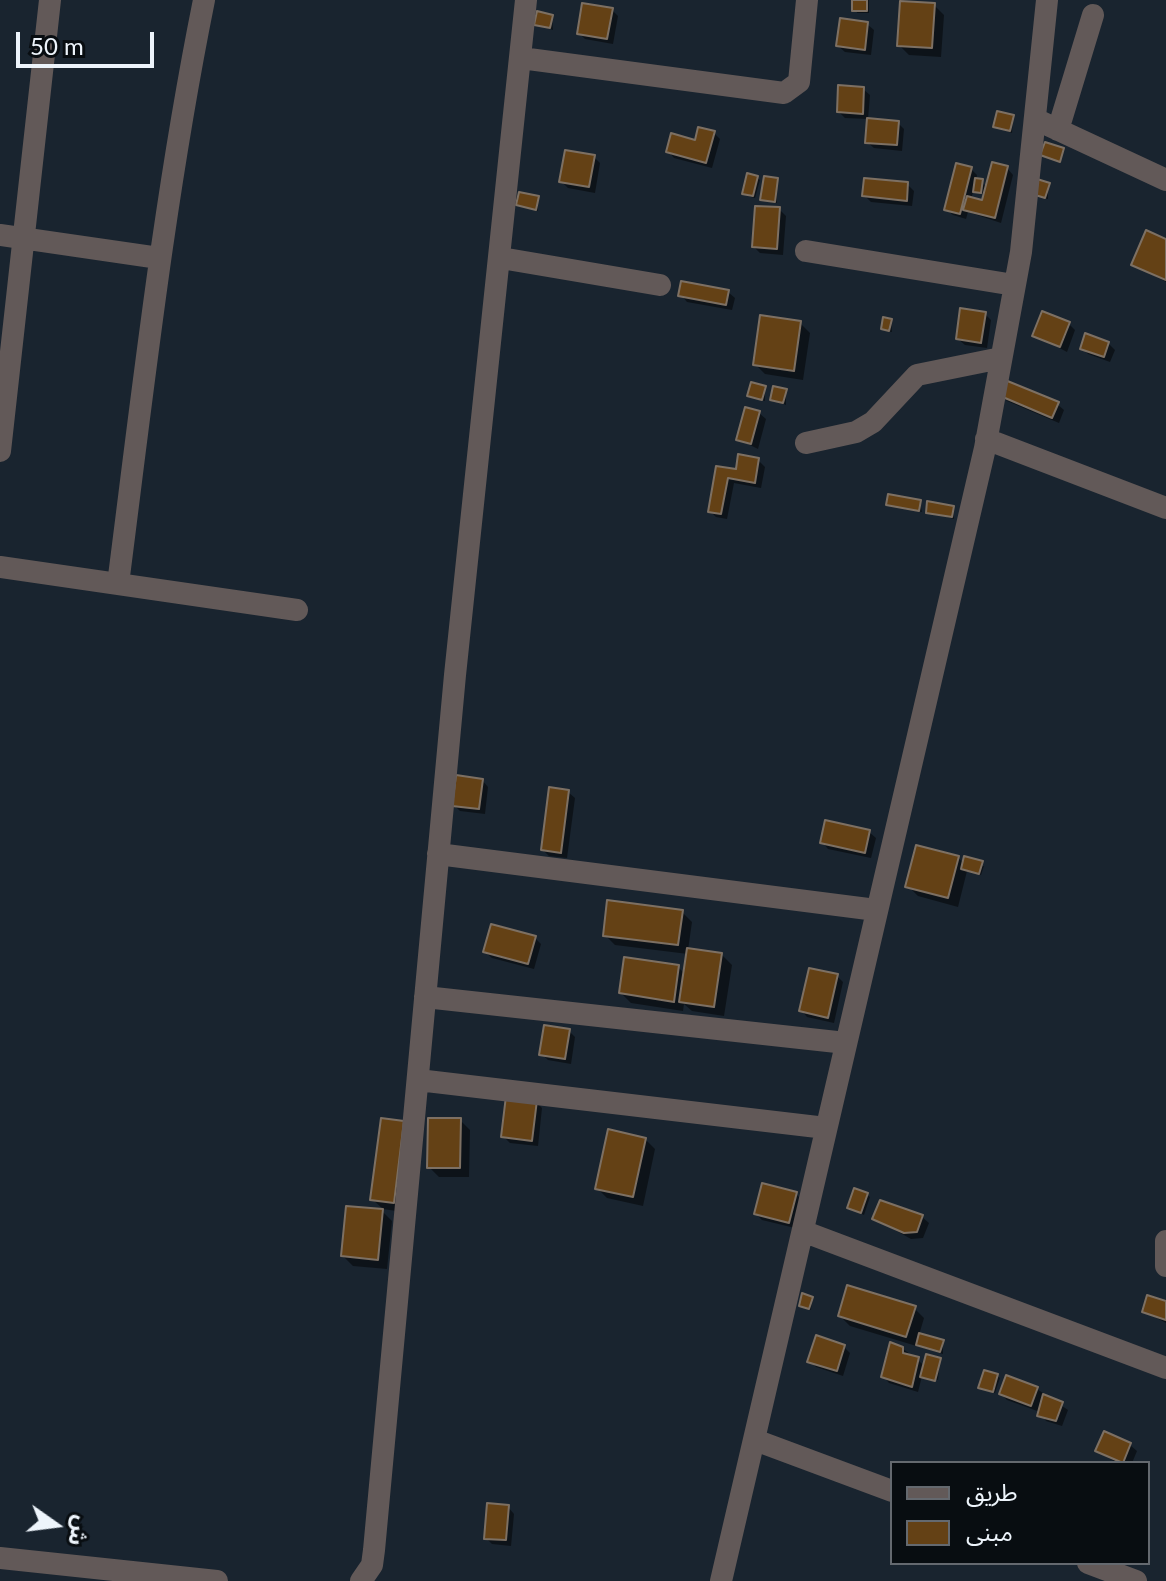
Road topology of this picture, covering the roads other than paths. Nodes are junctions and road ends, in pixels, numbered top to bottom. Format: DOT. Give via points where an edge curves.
graph roads {
  1 [pos="50,0"];
  2 [pos="204,0"];
  3 [pos="526,0"];
  4 [pos="807,0"];
  5 [pos="1047,0"];
  6 [pos="1093,15"];
  7 [pos="521,58"];
  8 [pos="1035,119"];
  9 [pos="1058,130"];
  10 [pos="1166,180"];
  11 [pos="0,235"];
  12 [pos="26,236"];
  13 [pos="806,251"];
  14 [pos="159,258"];
  15 [pos="501,258"];
  16 [pos="660,285"];
  17 [pos="1014,285"];
  18 [pos="1001,358"];
  19 [pos="986,439"];
  20 [pos="806,443"];
  21 [pos="0,451"];
  22 [pos="1166,508"];
  23 [pos="0,567"];
  24 [pos="118,584"];
  25 [pos="297,610"];
  26 [pos="438,854"];
  27 [pos="876,910"];
  28 [pos="425,997"];
  29 [pos="846,1043"];
  30 [pos="418,1080"];
  31 [pos="826,1128"];
  32 [pos="805,1232"];
  33 [pos="1166,1241"];
  34 [pos="1166,1266"];
  35 [pos="1166,1368"];
  36 [pos="755,1440"];
  37 [pos="890,1490"];
  38 [pos="0,1558"];
  39 [pos="1093,1565"];
  40 [pos="217,1581"];
  41 [pos="361,1581"];
  42 [pos="721,1581"];
  43 [pos="1136,1581"];
  1 -- 12 [label="street"];
  2 -- 14 [label="street"];
  3 -- 7 [label="street"];
  4 -- 7 [label="street" via="799,82 784,93"];
  5 -- 8 [label="street"];
  6 -- 9 [label="street"];
  7 -- 15 [label="street"];
  8 -- 9 [label="street"];
  8 -- 17 [label="street"];
  9 -- 10 [label="street"];
  11 -- 12 [label="street"];
  12 -- 14 [label="street"];
  12 -- 21 [label="street"];
  13 -- 17 [label="street"];
  14 -- 24 [label="street"];
  15 -- 16 [label="street"];
  15 -- 26 [label="street"];
  17 -- 18 [label="street"];
  18 -- 19 [label="street"];
  18 -- 20 [label="street" via="917,375 873,422 856,432"];
  19 -- 22 [label="street"];
  19 -- 27 [label="street"];
  23 -- 24 [label="street"];
  24 -- 25 [label="street"];
  26 -- 27 [label="street"];
  26 -- 28 [label="street"];
  27 -- 29 [label="street"];
  28 -- 29 [label="street"];
  28 -- 30 [label="street"];
  29 -- 31 [label="street"];
  30 -- 31 [label="street"];
  30 -- 41 [label="street" via="374,1550"];
  31 -- 32 [label="street"];
  32 -- 35 [label="street"];
  32 -- 36 [label="street"];
  33 -- 34 [label="street"];
  36 -- 37 [label="street"];
  36 -- 42 [label="street"];
  38 -- 40 [label="street"];
  39 -- 43 [label="street"];
}
